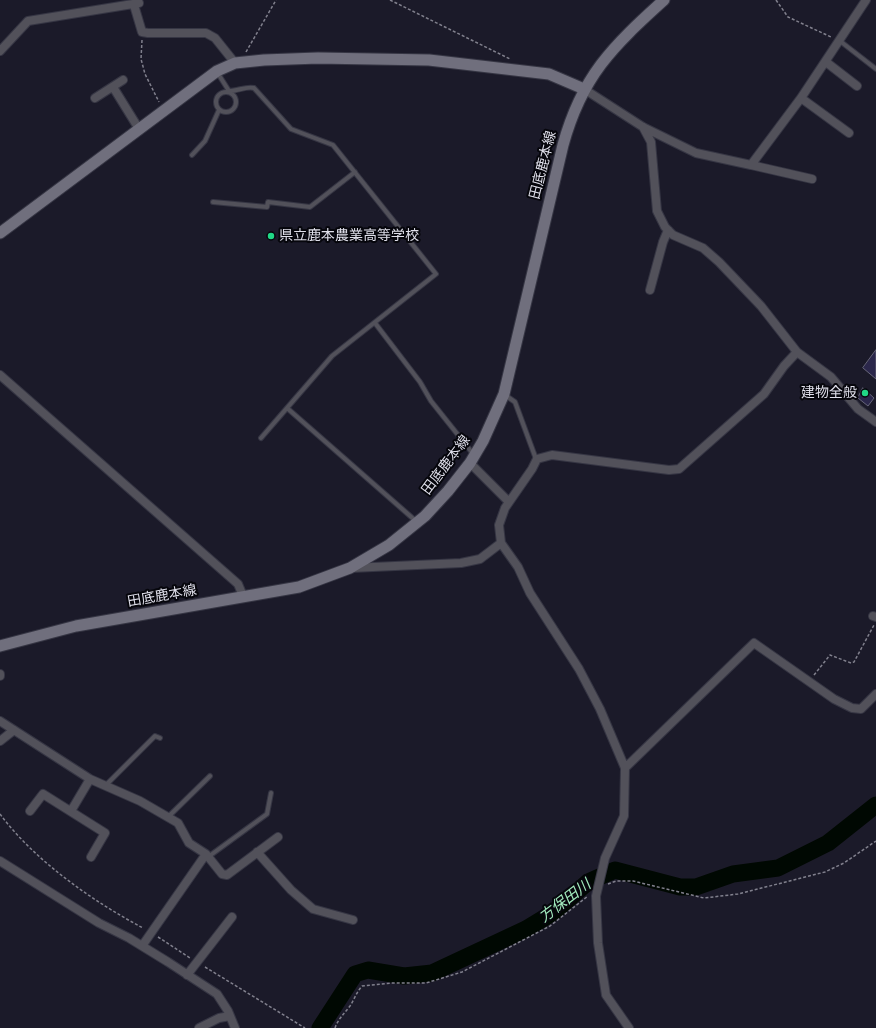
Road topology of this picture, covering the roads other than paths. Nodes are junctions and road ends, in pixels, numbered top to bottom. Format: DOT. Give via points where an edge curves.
graph roads {
  1 [pos="664,0"];
  2 [pos="866,0"];
  3 [pos="840,41"];
  4 [pos="0,51"];
  5 [pos="826,62"];
  6 [pos="237,63"];
  7 [pos="876,69"];
  8 [pos="216,71"];
  9 [pos="123,80"];
  10 [pos="857,86"];
  11 [pos="113,88"];
  12 [pos="584,89"];
  13 [pos="230,91"];
  14 [pos="95,98"];
  15 [pos="801,98"];
  16 [pos="219,110"];
  17 [pos="644,127"];
  18 [pos="139,129"];
  19 [pos="849,132"];
  20 [pos="192,155"];
  21 [pos="751,165"];
  22 [pos="355,172"];
  23 [pos="812,179"];
  24 [pos="213,202"];
  25 [pos="668,230"];
  26 [pos="0,232"];
  27 [pos="650,290"];
  28 [pos="375,323"];
  29 [pos="797,352"];
  30 [pos="0,375"];
  31 [pos="504,394"];
  32 [pos="287,408"];
  33 [pos="876,422"];
  34 [pos="261,438"];
  35 [pos="472,459"];
  36 [pos="536,460"];
  37 [pos="509,502"];
  38 [pos="417,522"];
  39 [pos="501,543"];
  40 [pos="350,568"];
  41 [pos="243,596"];
  42 [pos="0,646"];
  43 [pos="876,694"];
  44 [pos="0,721"];
  45 [pos="14,730"];
  46 [pos="160,738"];
  47 [pos="0,741"];
  48 [pos="625,768"];
  49 [pos="210,776"];
  50 [pos="90,779"];
  51 [pos="106,785"];
  52 [pos="271,793"];
  53 [pos="30,811"];
  54 [pos="71,811"];
  55 [pos="167,817"];
  56 [pos="278,837"];
  57 [pos="257,852"];
  58 [pos="207,855"];
  59 [pos="91,857"];
  60 [pos="0,861"];
  61 [pos="232,916"];
  62 [pos="353,920"];
  63 [pos="142,946"];
  64 [pos="187,975"];
  65 [pos="230,1016"];
  66 [pos="628,1027"];
  67 [pos="199,1028"];
  68 [pos="235,1028"];
  1 -- 12 [label="main road, 田底鹿本線" via="630,30 600,64"];
  2 -- 3 [label="street"];
  3 -- 5 [label="street"];
  3 -- 7 [label="lane"];
  4 -- 6 [label="street" via="28,21 136,4 142,32 206,33 216,38"];
  5 -- 10 [label="street"];
  5 -- 15 [label="street"];
  6 -- 8 [label="main road"];
  6 -- 12 [label="main road" via="318,58 429,60 549,74"];
  8 -- 13 [label="lane"];
  8 -- 18 [label="main road"];
  9 -- 11 [label="street"];
  11 -- 14 [label="street"];
  11 -- 18 [label="street"];
  12 -- 17 [label="street"];
  12 -- 31 [label="main road, 田底鹿本線" via="563,145"];
  13 -- 16 [label="lane" via="218,95 216,102"];
  13 -- 16 [label="lane" via="236,103 234,109 228,112"];
  13 -- 22 [label="lane" via="254,88 291,129 333,145"];
  15 -- 19 [label="street"];
  15 -- 21 [label="street"];
  16 -- 20 [label="lane" via="205,141"];
  17 -- 21 [label="street" via="696,153"];
  17 -- 25 [label="street" via="651,142 657,212"];
  18 -- 26 [label="main road"];
  21 -- 23 [label="street"];
  22 -- 24 [label="lane" via="310,207 268,202 266,207"];
  22 -- 28 [label="lane" via="436,274"];
  25 -- 27 [label="street"];
  25 -- 29 [label="street" via="703,248 719,262 761,306"];
  28 -- 32 [label="lane" via="332,356"];
  28 -- 35 [label="lane" via="420,382"];
  29 -- 33 [label="street" via="831,377 858,409"];
  29 -- 36 [label="street" via="764,394 679,469 662,470 552,455"];
  30 -- 41 [label="street" via="238,584"];
  31 -- 35 [label="main road, 田底鹿本線"];
  31 -- 36 [label="lane" via="515,402"];
  32 -- 34 [label="lane"];
  32 -- 38 [label="lane"];
  35 -- 37 [label="street"];
  35 -- 38 [label="main road, 田底鹿本線" via="448,491"];
  36 -- 37 [label="street"];
  37 -- 39 [label="street" via="499,525"];
  38 -- 40 [label="main road, 田底鹿本線" via="389,545"];
  39 -- 40 [label="street" via="480,559 461,563"];
  39 -- 48 [label="street" via="579,669 600,709"];
  40 -- 41 [label="main road, 田底鹿本線" via="299,587"];
  41 -- 42 [label="main road, 田底鹿本線" via="76,626"];
  43 -- 48 [label="street" via="861,709 852,708 834,700 754,643"];
  44 -- 45 [label="street"];
  45 -- 47 [label="street"];
  45 -- 50 [label="street"];
  46 -- 51 [label="lane" via="155,736"];
  48 -- 66 [label="street" via="624,816 605,858 596,896 598,943 606,994"];
  49 -- 55 [label="lane"];
  50 -- 51 [label="street"];
  50 -- 54 [label="street"];
  51 -- 55 [label="street"];
  52 -- 58 [label="lane" via="267,814"];
  53 -- 54 [label="street" via="43,794"];
  54 -- 59 [label="street" via="106,833"];
  55 -- 58 [label="street" via="178,823 189,843"];
  56 -- 57 [label="street"];
  57 -- 58 [label="street" via="227,875 222,874"];
  57 -- 62 [label="street" via="291,890 313,909"];
  58 -- 63 [label="street"];
  60 -- 63 [label="street" via="98,923"];
  61 -- 64 [label="street"];
  63 -- 64 [label="street"];
  64 -- 65 [label="street" via="217,994"];
  65 -- 67 [label="street" via="219,1018"];
  65 -- 68 [label="street"];
}
